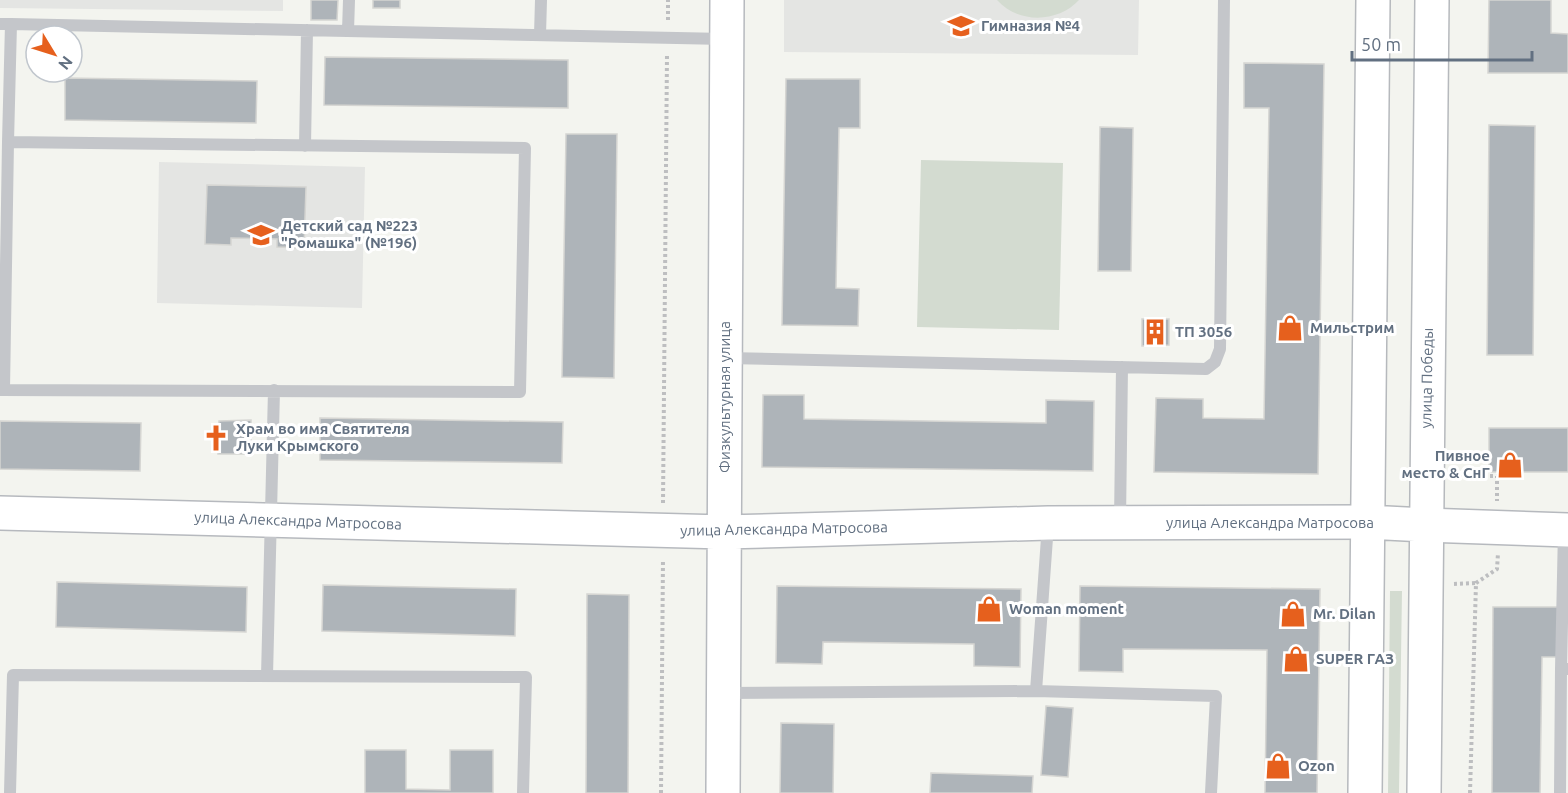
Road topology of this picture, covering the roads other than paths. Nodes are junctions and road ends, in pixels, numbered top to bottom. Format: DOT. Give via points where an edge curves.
graph roads {
  1 [pos="349,0"];
  2 [pos="541,0"];
  3 [pos="727,0"];
  4 [pos="1224,0"];
  5 [pos="1373,0"];
  6 [pos="1432,0"];
  7 [pos="6,24"];
  8 [pos="307,30"];
  9 [pos="348,31"];
  10 [pos="540,35"];
  11 [pos="726,39"];
  12 [pos="8,142"];
  13 [pos="304,146"];
  14 [pos="725,358"];
  15 [pos="1122,367"];
  16 [pos="2,390"];
  17 [pos="274,390"];
  18 [pos="0,513"];
  19 [pos="271,520"];
  20 [pos="1367,522"];
  21 [pos="1048,523"];
  22 [pos="1120,523"];
  23 [pos="1425,525"];
  24 [pos="1566,530"];
  25 [pos="724,532"];
  26 [pos="1565,669"];
  27 [pos="267,676"];
  28 [pos="1036,691"];
  29 [pos="725,693"];
  30 [pos="10,793"];
  31 [pos="524,793"];
  32 [pos="723,793"];
  33 [pos="1211,793"];
  34 [pos="1365,793"];
  35 [pos="1424,793"];
  36 [pos="1560,793"];
  1 -- 9 [label="lane"];
  2 -- 10 [label="lane"];
  3 -- 11 [label="street, Физкультурная улица"];
  4 -- 15 [label="lane" via="1220,349 1215,362 1206,369"];
  5 -- 20 [label="street"];
  6 -- 23 [label="street, улица Победы"];
  7 -- 8 [label="lane"];
  7 -- 12 [label="lane"];
  8 -- 9 [label="lane"];
  8 -- 13 [label="lane"];
  9 -- 10 [label="lane"];
  10 -- 11 [label="lane"];
  11 -- 14 [label="street, Физкультурная улица"];
  12 -- 13 [label="lane"];
  12 -- 16 [label="lane"];
  13 -- 17 [label="lane" via="525,148 520,392"];
  14 -- 15 [label="lane"];
  14 -- 25 [label="street, Физкультурная улица"];
  15 -- 22 [label="lane"];
  16 -- 17 [label="lane"];
  17 -- 19 [label="lane"];
  18 -- 19 [label="street, улица Александра Матросова"];
  19 -- 25 [label="street, улица Александра Матросова"];
  19 -- 27 [label="lane"];
  20 -- 22 [label="street, улица Александра Матросова"];
  20 -- 23 [label="street, улица Александра Матросова"];
  20 -- 34 [label="street"];
  21 -- 22 [label="street, улица Александра Матросова"];
  21 -- 25 [label="street, улица Александра Матросова"];
  21 -- 28 [label="lane"];
  23 -- 24 [label="street, улица Александра Матросова"];
  23 -- 35 [label="street, улица Победы"];
  24 -- 26 [label="lane"];
  25 -- 29 [label="street, Физкультурная улица"];
  26 -- 36 [label="lane"];
  27 -- 30 [label="lane" via="13,675"];
  27 -- 31 [label="lane" via="526,677"];
  28 -- 29 [label="lane"];
  28 -- 33 [label="lane" via="1216,696"];
  29 -- 32 [label="street, Физкультурная улица"];
}
